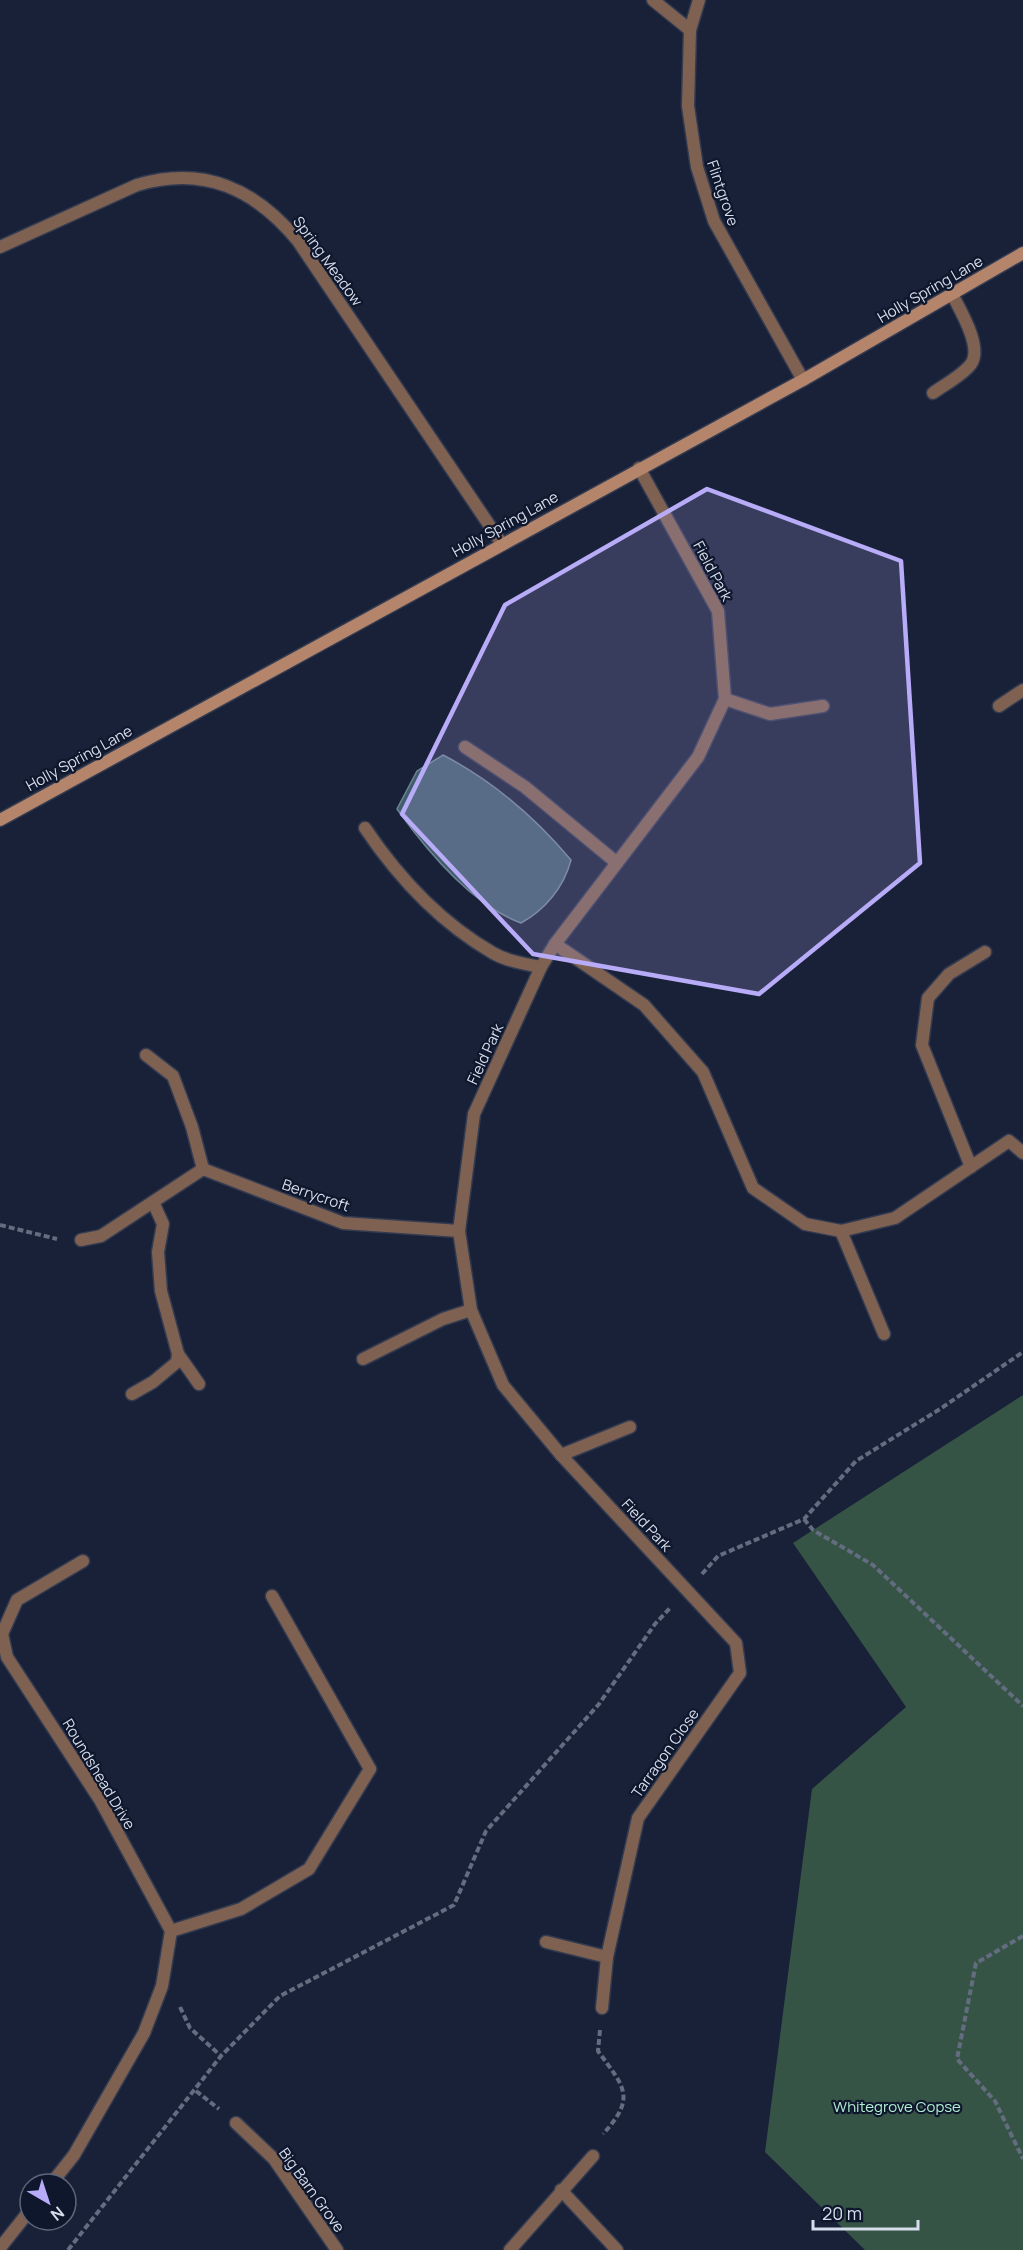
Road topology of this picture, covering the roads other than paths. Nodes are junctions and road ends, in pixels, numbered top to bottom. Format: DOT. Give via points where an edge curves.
graph roads {
  1 [pos="653,0"];
  2 [pos="699,0"];
  3 [pos="690,30"];
  4 [pos="0,247"];
  5 [pos="1023,253"];
  6 [pos="952,294"];
  7 [pos="803,380"];
  8 [pos="933,393"];
  9 [pos="639,468"];
  10 [pos="502,544"];
  11 [pos="1023,690"];
  12 [pos="725,699"];
  13 [pos="822,706"];
  14 [pos="999,706"];
  15 [pos="465,747"];
  16 [pos="0,819"];
  17 [pos="365,828"];
  18 [pos="617,863"];
  19 [pos="555,944"];
  20 [pos="985,952"];
  21 [pos="541,967"];
  22 [pos="146,1055"];
  23 [pos="1023,1153"];
  24 [pos="970,1167"];
  25 [pos="203,1169"];
  26 [pos="153,1202"];
  27 [pos="459,1231"];
  28 [pos="841,1231"];
  29 [pos="81,1240"];
  30 [pos="471,1310"];
  31 [pos="884,1334"];
  32 [pos="178,1354"];
  33 [pos="363,1359"];
  34 [pos="200,1384"];
  35 [pos="132,1394"];
  36 [pos="630,1426"];
  37 [pos="561,1455"];
  38 [pos="83,1561"];
  39 [pos="687,1590"];
  40 [pos="272,1596"];
  41 [pos="4,1658"];
  42 [pos="171,1931"];
  43 [pos="546,1942"];
  44 [pos="607,1958"];
  45 [pos="602,2008"];
  46 [pos="236,2123"];
  47 [pos="593,2156"];
  48 [pos="61,2172"];
  49 [pos="561,2190"];
  50 [pos="18,2225"];
  51 [pos="0,2248"];
  52 [pos="337,2250"];
  53 [pos="510,2250"];
  54 [pos="616,2250"];
  1 -- 3 [label="street"];
  2 -- 3 [label="street, Flintgrove"];
  3 -- 7 [label="street, Flintgrove" via="688,106 697,167 714,221"];
  4 -- 10 [label="street, Spring Meadow" via="160,178 203,179 249,195 298,241"];
  5 -- 6 [label="street, Holly Spring Lane"];
  6 -- 7 [label="street, Holly Spring Lane"];
  6 -- 8 [label="street" via="975,350 971,364"];
  7 -- 9 [label="street, Holly Spring Lane"];
  9 -- 10 [label="street, Holly Spring Lane"];
  9 -- 12 [label="street, Field Park" via="718,611"];
  10 -- 16 [label="street, Holly Spring Lane"];
  11 -- 14 [label="street"];
  12 -- 13 [label="street" via="771,714"];
  12 -- 18 [label="street, Field Park" via="698,757"];
  15 -- 18 [label="street" via="525,787"];
  17 -- 21 [label="street" via="409,886 454,924 494,953"];
  18 -- 19 [label="street, Field Park"];
  19 -- 21 [label="street, Field Park"];
  19 -- 28 [label="street" via="644,1005 703,1072 753,1188 805,1224"];
  20 -- 24 [label="street" via="948,974 928,998 922,1045"];
  21 -- 27 [label="street, Field Park" via="474,1114"];
  22 -- 25 [label="street" via="172,1076"];
  23 -- 24 [label="street" via="1009,1141"];
  24 -- 28 [label="street" via="895,1218"];
  25 -- 26 [label="street"];
  25 -- 27 [label="street, Berrycroft" via="343,1222"];
  26 -- 29 [label="street" via="101,1236"];
  26 -- 32 [label="street" via="162,1224 158,1252 161,1291"];
  27 -- 30 [label="street, Field Park"];
  28 -- 31 [label="street"];
  30 -- 33 [label="street" via="443,1319"];
  30 -- 37 [label="street, Field Park" via="503,1385"];
  32 -- 34 [label="street"];
  32 -- 35 [label="street" via="177,1362"];
  36 -- 37 [label="street"];
  37 -- 39 [label="street, Field Park"];
  38 -- 41 [label="street, Roundshead Drive" via="17,1600 2,1634"];
  39 -- 44 [label="street, Tarragon Close" via="736,1643 740,1673 638,1818"];
  40 -- 42 [label="street" via="370,1769 309,1869 242,1909"];
  41 -- 42 [label="street, Roundshead Drive" via="100,1800"];
  42 -- 48 [label="street" via="162,1986 144,2033"];
  43 -- 44 [label="street"];
  44 -- 45 [label="street, Tarragon Close"];
  46 -- 52 [label="street, Big Barn Grove" via="274,2159"];
  47 -- 49 [label="street"];
  49 -- 53 [label="street"];
  49 -- 54 [label="street"];
  50 -- 51 [label="street"];
}
